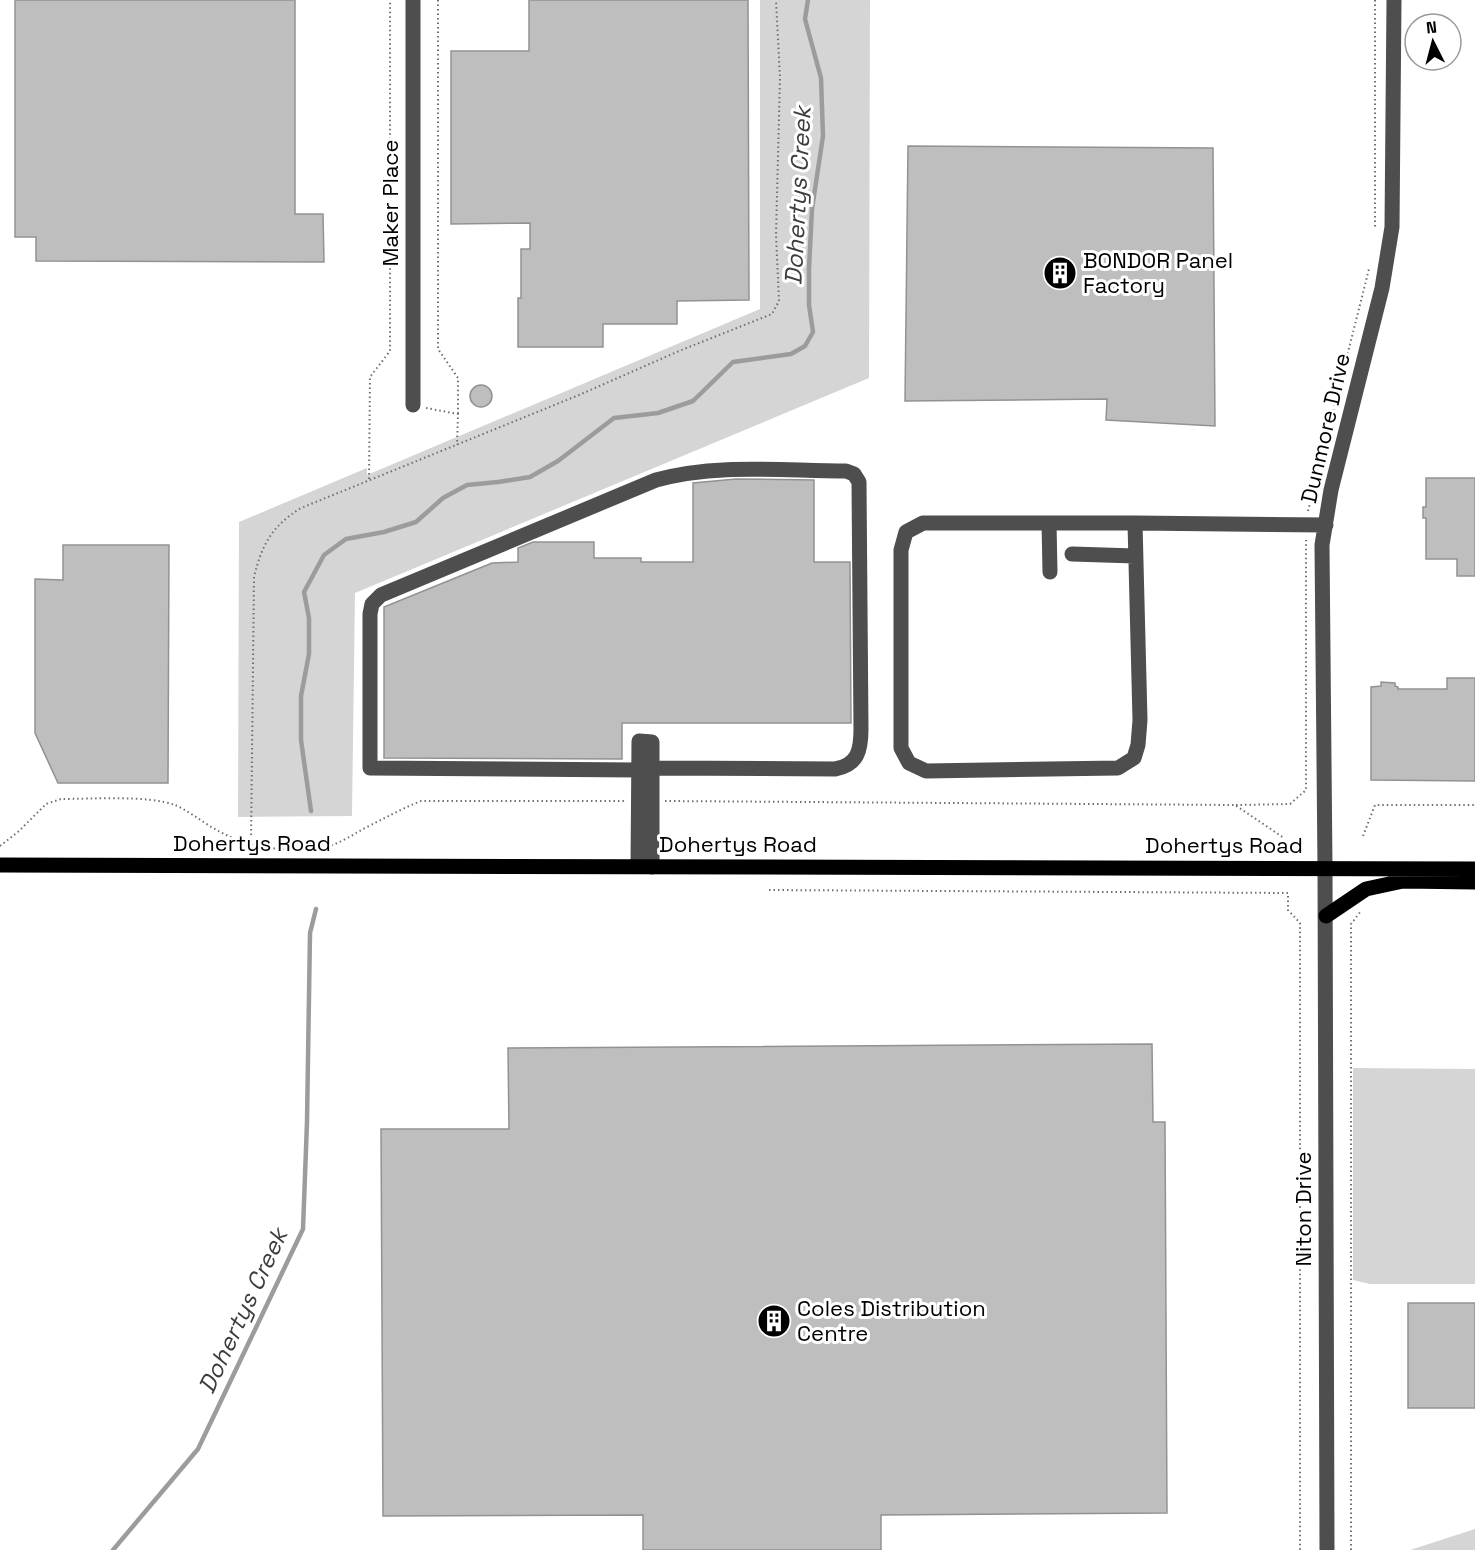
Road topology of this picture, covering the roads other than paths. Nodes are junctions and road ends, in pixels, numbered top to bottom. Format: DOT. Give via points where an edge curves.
graph roads {
  1 [pos="413,0"];
  2 [pos="1394,0"];
  3 [pos="413,405"];
  4 [pos="1135,523"];
  5 [pos="1049,524"];
  6 [pos="1326,525"];
  7 [pos="1072,554"];
  8 [pos="1135,556"];
  9 [pos="1050,572"];
  10 [pos="646,769"];
  11 [pos="0,865"];
  12 [pos="645,866"];
  13 [pos="1326,868"];
  14 [pos="1475,869"];
  15 [pos="1475,882"];
  16 [pos="1326,916"];
  17 [pos="1327,1550"];
  1 -- 3 [label="street, Maker Place"];
  2 -- 6 [label="street, Dunmore Drive" via="1392,227 1382,288 1331,490"];
  4 -- 5 [label="street"];
  4 -- 6 [label="street"];
  4 -- 8 [label="street"];
  5 -- 8 [label="street" via="923,524 906,532 902,550 901,748 909,763 926,771 1103,770 1118,768 1134,758 1140,720"];
  5 -- 9 [label="street"];
  6 -- 13 [label="street, Dunmore Drive" via="1322,545"];
  7 -- 8 [label="street"];
  10 -- 10 [label="street" via="370,768 372,604 381,595 656,480 697,471 852,472 859,483 861,729 856,758 835,769"];
  10 -- 12 [label="street"];
  11 -- 12 [label="main road, Dohertys Road"];
  12 -- 13 [label="main road, Dohertys Road"];
  13 -- 14 [label="main road, Dohertys Road"];
  13 -- 16 [label="street, Niton Drive"];
  15 -- 16 [label="main road" via="1403,881 1366,889"];
  16 -- 17 [label="street, Niton Drive"];
}
